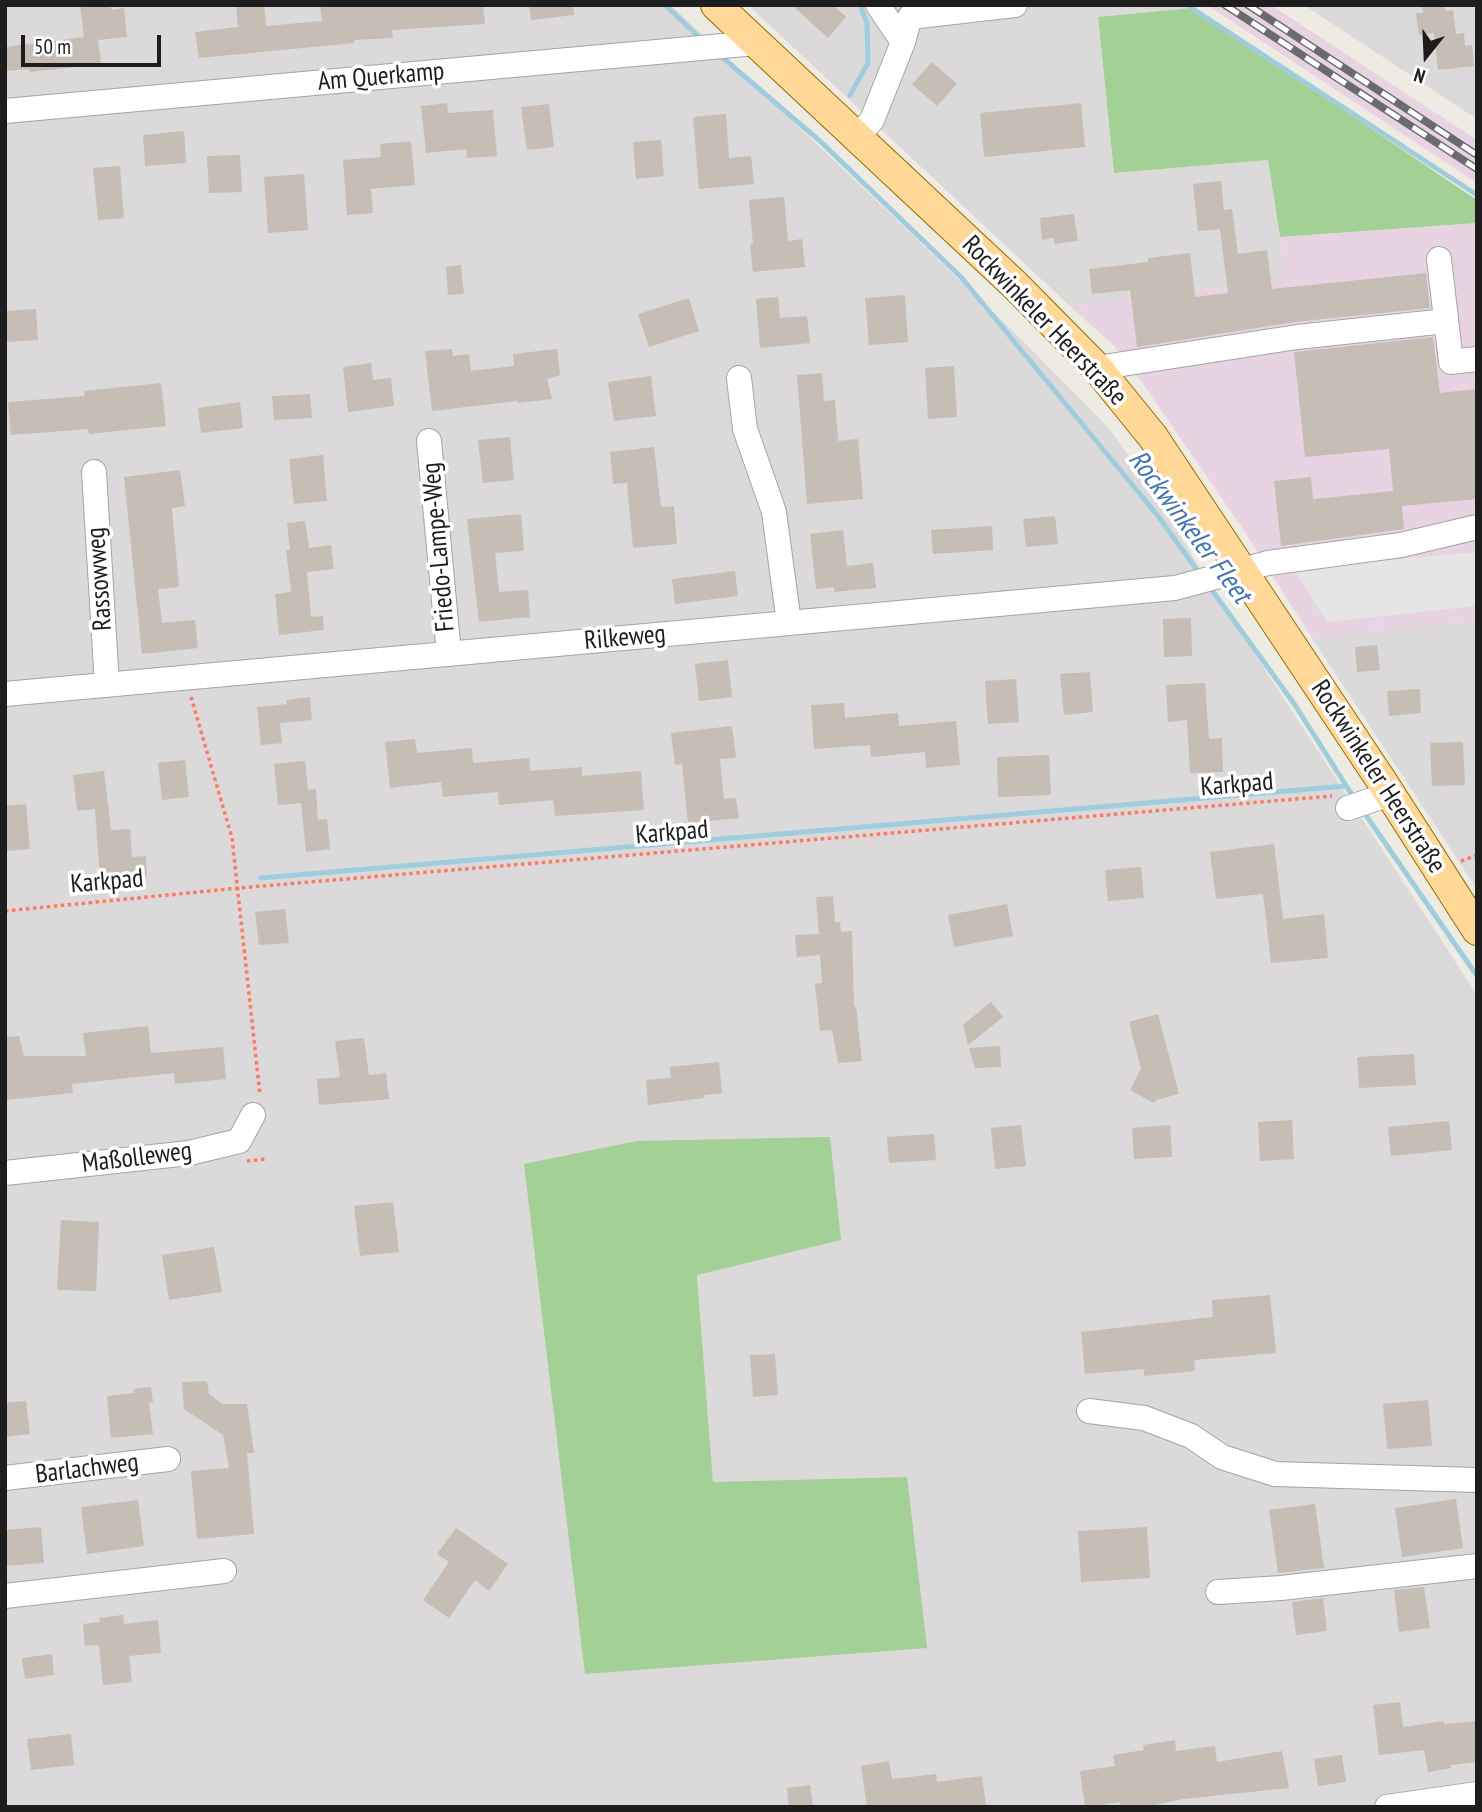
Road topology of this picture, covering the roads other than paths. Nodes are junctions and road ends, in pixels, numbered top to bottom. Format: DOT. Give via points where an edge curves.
graph roads {
  1 [pos="716,5"];
  2 [pos="878,5"];
  3 [pos="1015,5"];
  4 [pos="903,41"];
  5 [pos="756,43"];
  6 [pos="5,111"];
  7 [pos="857,137"];
  8 [pos="1439,259"];
  9 [pos="1446,321"];
  10 [pos="1477,359"];
  11 [pos="1097,368"];
  12 [pos="739,378"];
  13 [pos="429,441"];
  14 [pos="94,472"];
  15 [pos="1477,527"];
  16 [pos="1231,573"];
  17 [pos="789,623"];
  18 [pos="449,654"];
  19 [pos="107,685"];
  20 [pos="5,694"];
  21 [pos="1477,930"];
  22 [pos="253,1115"];
  23 [pos="5,1173"];
  24 [pos="1089,1411"];
  25 [pos="168,1459"];
  26 [pos="5,1478"];
  27 [pos="1477,1480"];
  28 [pos="1477,1566"];
  29 [pos="224,1571"];
  30 [pos="1218,1592"];
  31 [pos="5,1596"];
  32 [pos="1477,1794"];
  33 [pos="1387,1807"];
  1 -- 5 [label="main road, Rockwinkeler Heerstraße"];
  2 -- 4 [label="street"];
  3 -- 4 [label="street" via="909,18"];
  4 -- 7 [label="street" via="872,120"];
  5 -- 6 [label="street, Am Querkamp"];
  5 -- 7 [label="main road, Rockwinkeler Heerstraße"];
  7 -- 11 [label="main road, Rockwinkeler Heerstraße"];
  8 -- 9 [label="street"];
  9 -- 10 [label="street" via="1451,362"];
  9 -- 11 [label="street" via="1297,337"];
  11 -- 16 [label="main road, Rockwinkeler Heerstraße" via="1153,437"];
  12 -- 17 [label="street" via="745,429 774,512"];
  13 -- 18 [label="street, Friedo-Lampe-Weg"];
  14 -- 19 [label="street, Rassowweg"];
  15 -- 16 [label="street, Rilkeweg" via="1401,545 1268,563"];
  16 -- 17 [label="street, Rilkeweg" via="1175,588"];
  16 -- 21 [label="main road, Rockwinkeler Heerstraße" via="1361,800"];
  17 -- 18 [label="street, Rilkeweg"];
  18 -- 19 [label="street, Rilkeweg"];
  19 -- 20 [label="street, Rilkeweg"];
  22 -- 23 [label="street, Maßolleweg" via="239,1141 189,1153"];
  24 -- 27 [label="street" via="1144,1418 1191,1436 1222,1457 1275,1474"];
  25 -- 26 [label="street, Barlachweg"];
  28 -- 30 [label="street"];
  29 -- 31 [label="street"];
  32 -- 33 [label="street"];
}
